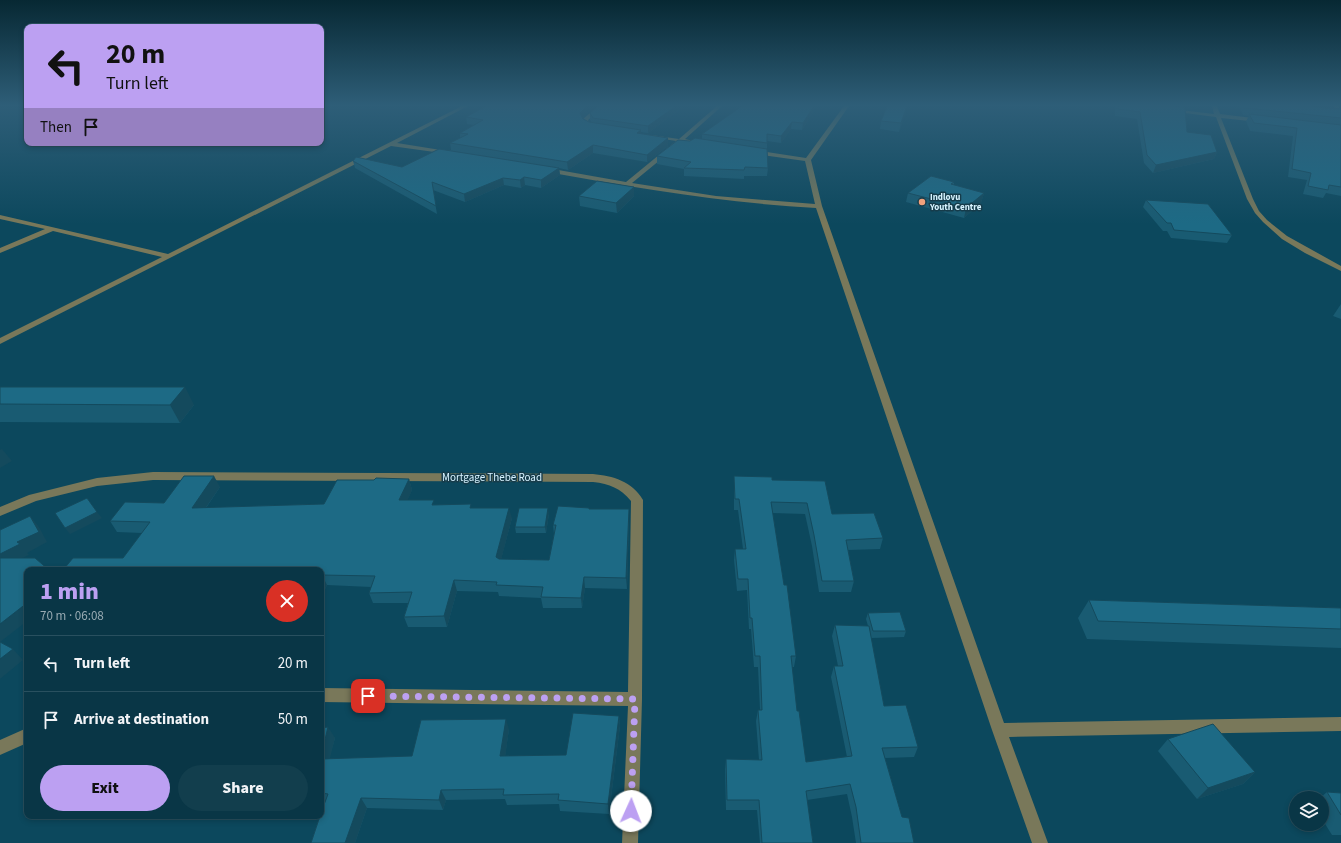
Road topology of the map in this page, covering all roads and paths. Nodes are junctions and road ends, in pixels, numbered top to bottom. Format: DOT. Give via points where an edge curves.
graph roads {
  1 [pos="388,145"];
  2 [pos="399,145"];
  3 [pos="674,145"];
  4 [pos="819,145"];
  5 [pos="1229,145"];
  6 [pos="748,151"];
  7 [pos="454,154"];
  8 [pos="808,160"];
  9 [pos="540,169"];
  10 [pos="627,184"];
  11 [pos="819,206"];
  12 [pos="0,217"];
  13 [pos="52,229"];
  14 [pos="0,251"];
  15 [pos="169,256"];
  16 [pos="1341,269"];
  17 [pos="0,341"];
  18 [pos="0,512"];
  19 [pos="324,695"];
  20 [pos="635,699"];
  21 [pos="1341,724"];
  22 [pos="999,730"];
  23 [pos="24,736"];
  24 [pos="0,748"];
  25 [pos="630,843"];
  26 [pos="1040,843"];
  1 -- 15 [label="street"];
  2 -- 7 [label="street"];
  3 -- 10 [label="street"];
  4 -- 8 [label="street"];
  5 -- 16 [label="street" via="1257,212 1290,240"];
  6 -- 8 [label="street"];
  8 -- 11 [label="street"];
  9 -- 10 [label="street"];
  10 -- 11 [label="street" via="752,203"];
  11 -- 22 [label="street"];
  12 -- 13 [label="street"];
  13 -- 14 [label="street"];
  13 -- 15 [label="street"];
  15 -- 17 [label="street"];
  18 -- 20 [label="street, Mortgage Thebe Road" via="33,498 97,482 153,476 610,479 627,487 637,500"];
  19 -- 20 [label="street"];
  20 -- 25 [label="street, Mortgage Thebe Road"];
  21 -- 22 [label="street"];
  22 -- 26 [label="street"];
  23 -- 24 [label="street"];
}
